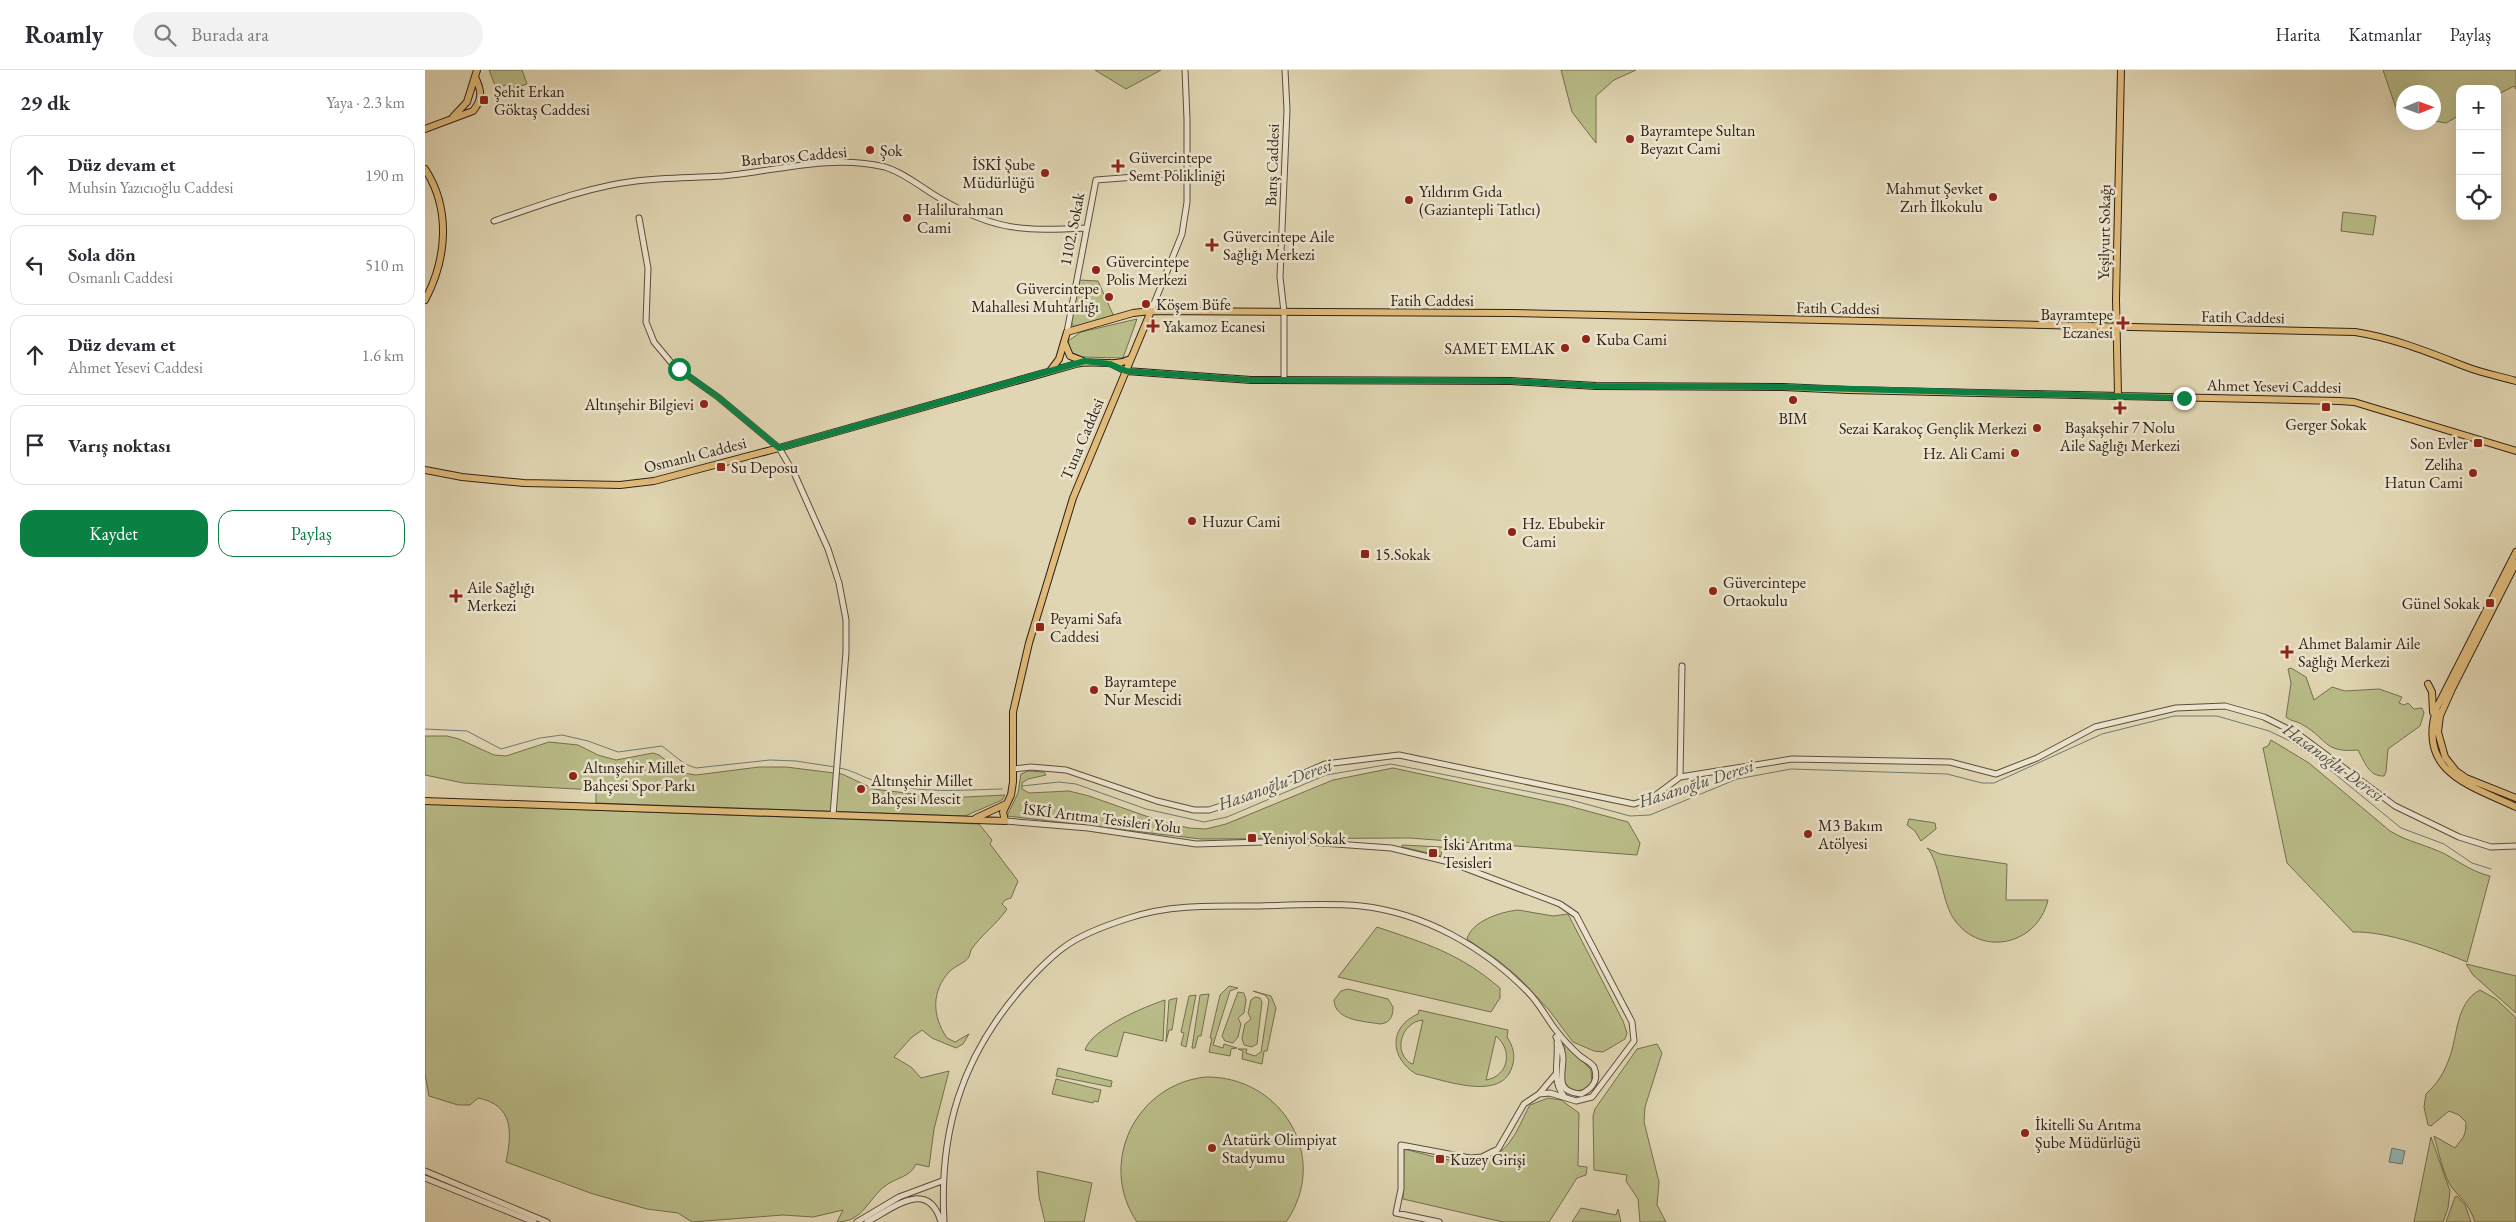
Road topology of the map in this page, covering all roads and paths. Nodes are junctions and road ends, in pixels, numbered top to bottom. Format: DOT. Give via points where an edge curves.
graph roads {
  1 [pos="477,70"];
  2 [pos="1185,70"];
  3 [pos="1285,70"];
  4 [pos="2121,70"];
  5 [pos="476,79"];
  6 [pos="472,89"];
  7 [pos="481,90"];
  8 [pos="466,104"];
  9 [pos="473,111"];
  10 [pos="450,120"];
  11 [pos="425,129"];
  12 [pos="425,169"];
  13 [pos="1187,173"];
  14 [pos="639,218"];
  15 [pos="495,221"];
  16 [pos="1086,228"];
  17 [pos="425,300"];
  18 [pos="1151,311"];
  19 [pos="1285,312"];
  20 [pos="1133,313"];
  21 [pos="1144,326"];
  22 [pos="2117,328"];
  23 [pos="1067,332"];
  24 [pos="1064,343"];
  25 [pos="1131,359"];
  26 [pos="1085,361"];
  27 [pos="1113,364"];
  28 [pos="1050,371"];
  29 [pos="1126,371"];
  30 [pos="1284,380"];
  31 [pos="2516,381"];
  32 [pos="1121,384"];
  33 [pos="2117,395"];
  34 [pos="779,448"];
  35 [pos="2516,451"];
  36 [pos="425,470"];
  37 [pos="2516,552"];
  38 [pos="2516,564"];
  39 [pos="1682,666"];
  40 [pos="2428,684"];
  41 [pos="2449,689"];
  42 [pos="2433,717"];
  43 [pos="1013,769"];
  44 [pos="1680,776"];
  45 [pos="2516,798"];
  46 [pos="425,800"];
  47 [pos="1006,804"];
  48 [pos="2516,807"];
  49 [pos="833,814"];
  50 [pos="974,819"];
  51 [pos="1005,821"];
  52 [pos="2516,846"];
  53 [pos="1554,1028"];
  54 [pos="1557,1036"];
  55 [pos="1597,1074"];
  56 [pos="1555,1075"];
  57 [pos="1606,1078"];
  58 [pos="1539,1094"];
  59 [pos="1564,1097"];
  60 [pos="425,1171"];
  61 [pos="425,1178"];
  62 [pos="942,1181"];
  63 [pos="534,1222"];
  64 [pos="547,1222"];
  65 [pos="857,1222"];
  66 [pos="867,1222"];
  67 [pos="943,1222"];
  68 [pos="1439,1222"];
  1 -- 5 [label="main road"];
  2 -- 13 [label="street, Tuna Caddesi"];
  3 -- 19 [label="street, Barış Caddesi" via="1287,110 1280,278"];
  4 -- 22 [label="main road, Yeşilyurt Sokağı"];
  5 -- 6 [label="main road"];
  5 -- 7 [label="main road"];
  6 -- 7 [label="main road"];
  6 -- 8 [label="main road"];
  7 -- 9 [label="main road"];
  8 -- 9 [label="main road" via="467,109"];
  8 -- 10 [label="main road"];
  9 -- 10 [label="main road"];
  10 -- 11 [label="main road"];
  12 -- 17 [label="main road" via="434,185 444,223 439,268"];
  13 -- 16 [label="street, 1102. Sokak" via="1096,180"];
  13 -- 18 [label="street, Tuna Caddesi" via="1182,234"];
  14 -- 34 [label="street" via="648,265 646,322 654,342 674,366 718,397"];
  15 -- 16 [label="street, Barbaros Caddesi" via="578,193 635,181 723,176 810,164 862,163 898,173 981,221 1019,229"];
  16 -- 23 [label="street, 1102. Sokak"];
  18 -- 19 [label="main road, Fatih Caddesi"];
  18 -- 20 [label="main road, Fatih Caddesi"];
  18 -- 21 [label="main road, Tuna Caddesi"];
  19 -- 22 [label="main road, Fatih Caddesi" via="1511,313"];
  19 -- 30 [label="street, Barış Caddesi"];
  20 -- 21 [label="main road" via="1141,318"];
  20 -- 23 [label="main road, Fatih Caddesi"];
  21 -- 25 [label="main road, Tuna Caddesi"];
  22 -- 31 [label="main road, Fatih Caddesi" via="2355,332 2417,347 2466,367"];
  22 -- 33 [label="main road, Yeşilyurt Sokağı"];
  23 -- 24 [label="main road, 1102. Sokak"];
  24 -- 26 [label="main road" via="1070,356"];
  24 -- 28 [label="main road, 1102. Sokak" via="1059,359"];
  25 -- 27 [label="main road"];
  25 -- 29 [label="main road, Tuna Caddesi"];
  26 -- 27 [label="main road, Osmanlı Caddesi"];
  26 -- 28 [label="main road, Osmanlı Caddesi"];
  27 -- 29 [label="main road"];
  27 -- 32 [label="main road" via="1120,374"];
  28 -- 34 [label="main road, Osmanlı Caddesi"];
  29 -- 30 [label="main road, Ahmet Yesevi Caddesi"];
  29 -- 32 [label="main road, Tuna Caddesi"];
  30 -- 33 [label="main road, Ahmet Yesevi Caddesi" via="1511,381 1596,386"];
  32 -- 43 [label="main road, Tuna Caddesi" via="1073,498 1029,643 1013,712"];
  33 -- 35 [label="main road, Ahmet Yesevi Caddesi" via="2354,402"];
  34 -- 36 [label="main road, Osmanlı Caddesi" via="654,480 620,485 524,483"];
  34 -- 49 [label="street" via="795,475 828,549 839,583 845,620 846,652"];
  37 -- 41 [label="main road"];
  38 -- 41 [label="main road"];
  39 -- 44 [label="street"];
  40 -- 42 [label="main road" via="2432,692"];
  41 -- 42 [label="main road"];
  41 -- 45 [label="main road" via="2439,724 2439,739 2445,757 2466,778"];
  42 -- 48 [label="main road" via="2435,748 2450,774"];
  43 -- 44 [label="street" via="1066,770 1194,810 1209,810 1252,796 1325,764 1384,755 1399,754 1460,766 1625,804 1652,798"];
  43 -- 47 [label="main road, Tuna Caddesi" via="1012,792"];
  44 -- 52 [label="street" via="1793,758 1950,762 1996,774 2037,758 2095,727 2176,708 2225,706 2265,717 2298,734 2395,806 2491,847"];
  46 -- 49 [label="main road, İSKİ Arıtma Tesisleri Yolu"];
  47 -- 50 [label="main road"];
  47 -- 51 [label="main road, Tuna Caddesi" via="1003,812"];
  49 -- 50 [label="main road, İSKİ Arıtma Tesisleri Yolu"];
  50 -- 51 [label="main road, İSKİ Arıtma Tesisleri Yolu"];
  51 -- 57 [label="street, İSKİ Arıtma Tesisleri Yolu" via="1088,828 1196,844 1294,841 1391,848 1449,862 1560,904 1576,915 1632,1022 1634,1041"];
  53 -- 54 [label="street"];
  53 -- 55 [label="street" via="1591,1063"];
  53 -- 62 [label="street" via="1530,994 1495,963 1453,936 1403,915 1360,906 1332,905 1185,907 1137,916 1091,932 1064,948 1041,968 1002,1012 965,1077 951,1125"];
  54 -- 55 [label="street" via="1563,1058 1561,1080 1567,1090 1581,1094 1587,1091"];
  54 -- 56 [label="street"];
  55 -- 57 [label="street"];
  56 -- 58 [label="street"];
  56 -- 59 [label="street"];
  57 -- 59 [label="street, İSKİ Arıtma Tesisleri Yolu" via="1592,1097 1576,1101"];
  58 -- 59 [label="street, İSKİ Arıtma Tesisleri Yolu"];
  58 -- 68 [label="street" via="1524,1104 1498,1149 1482,1157 1464,1158 1401,1145 1401,1188 1396,1213"];
  60 -- 64 [label="street"];
  61 -- 63 [label="street"];
  62 -- 65 [label="street" via="899,1197"];
  62 -- 67 [label="street"];
  66 -- 67 [label="street" via="898,1204 917,1199 925,1199 934,1205"];
}
